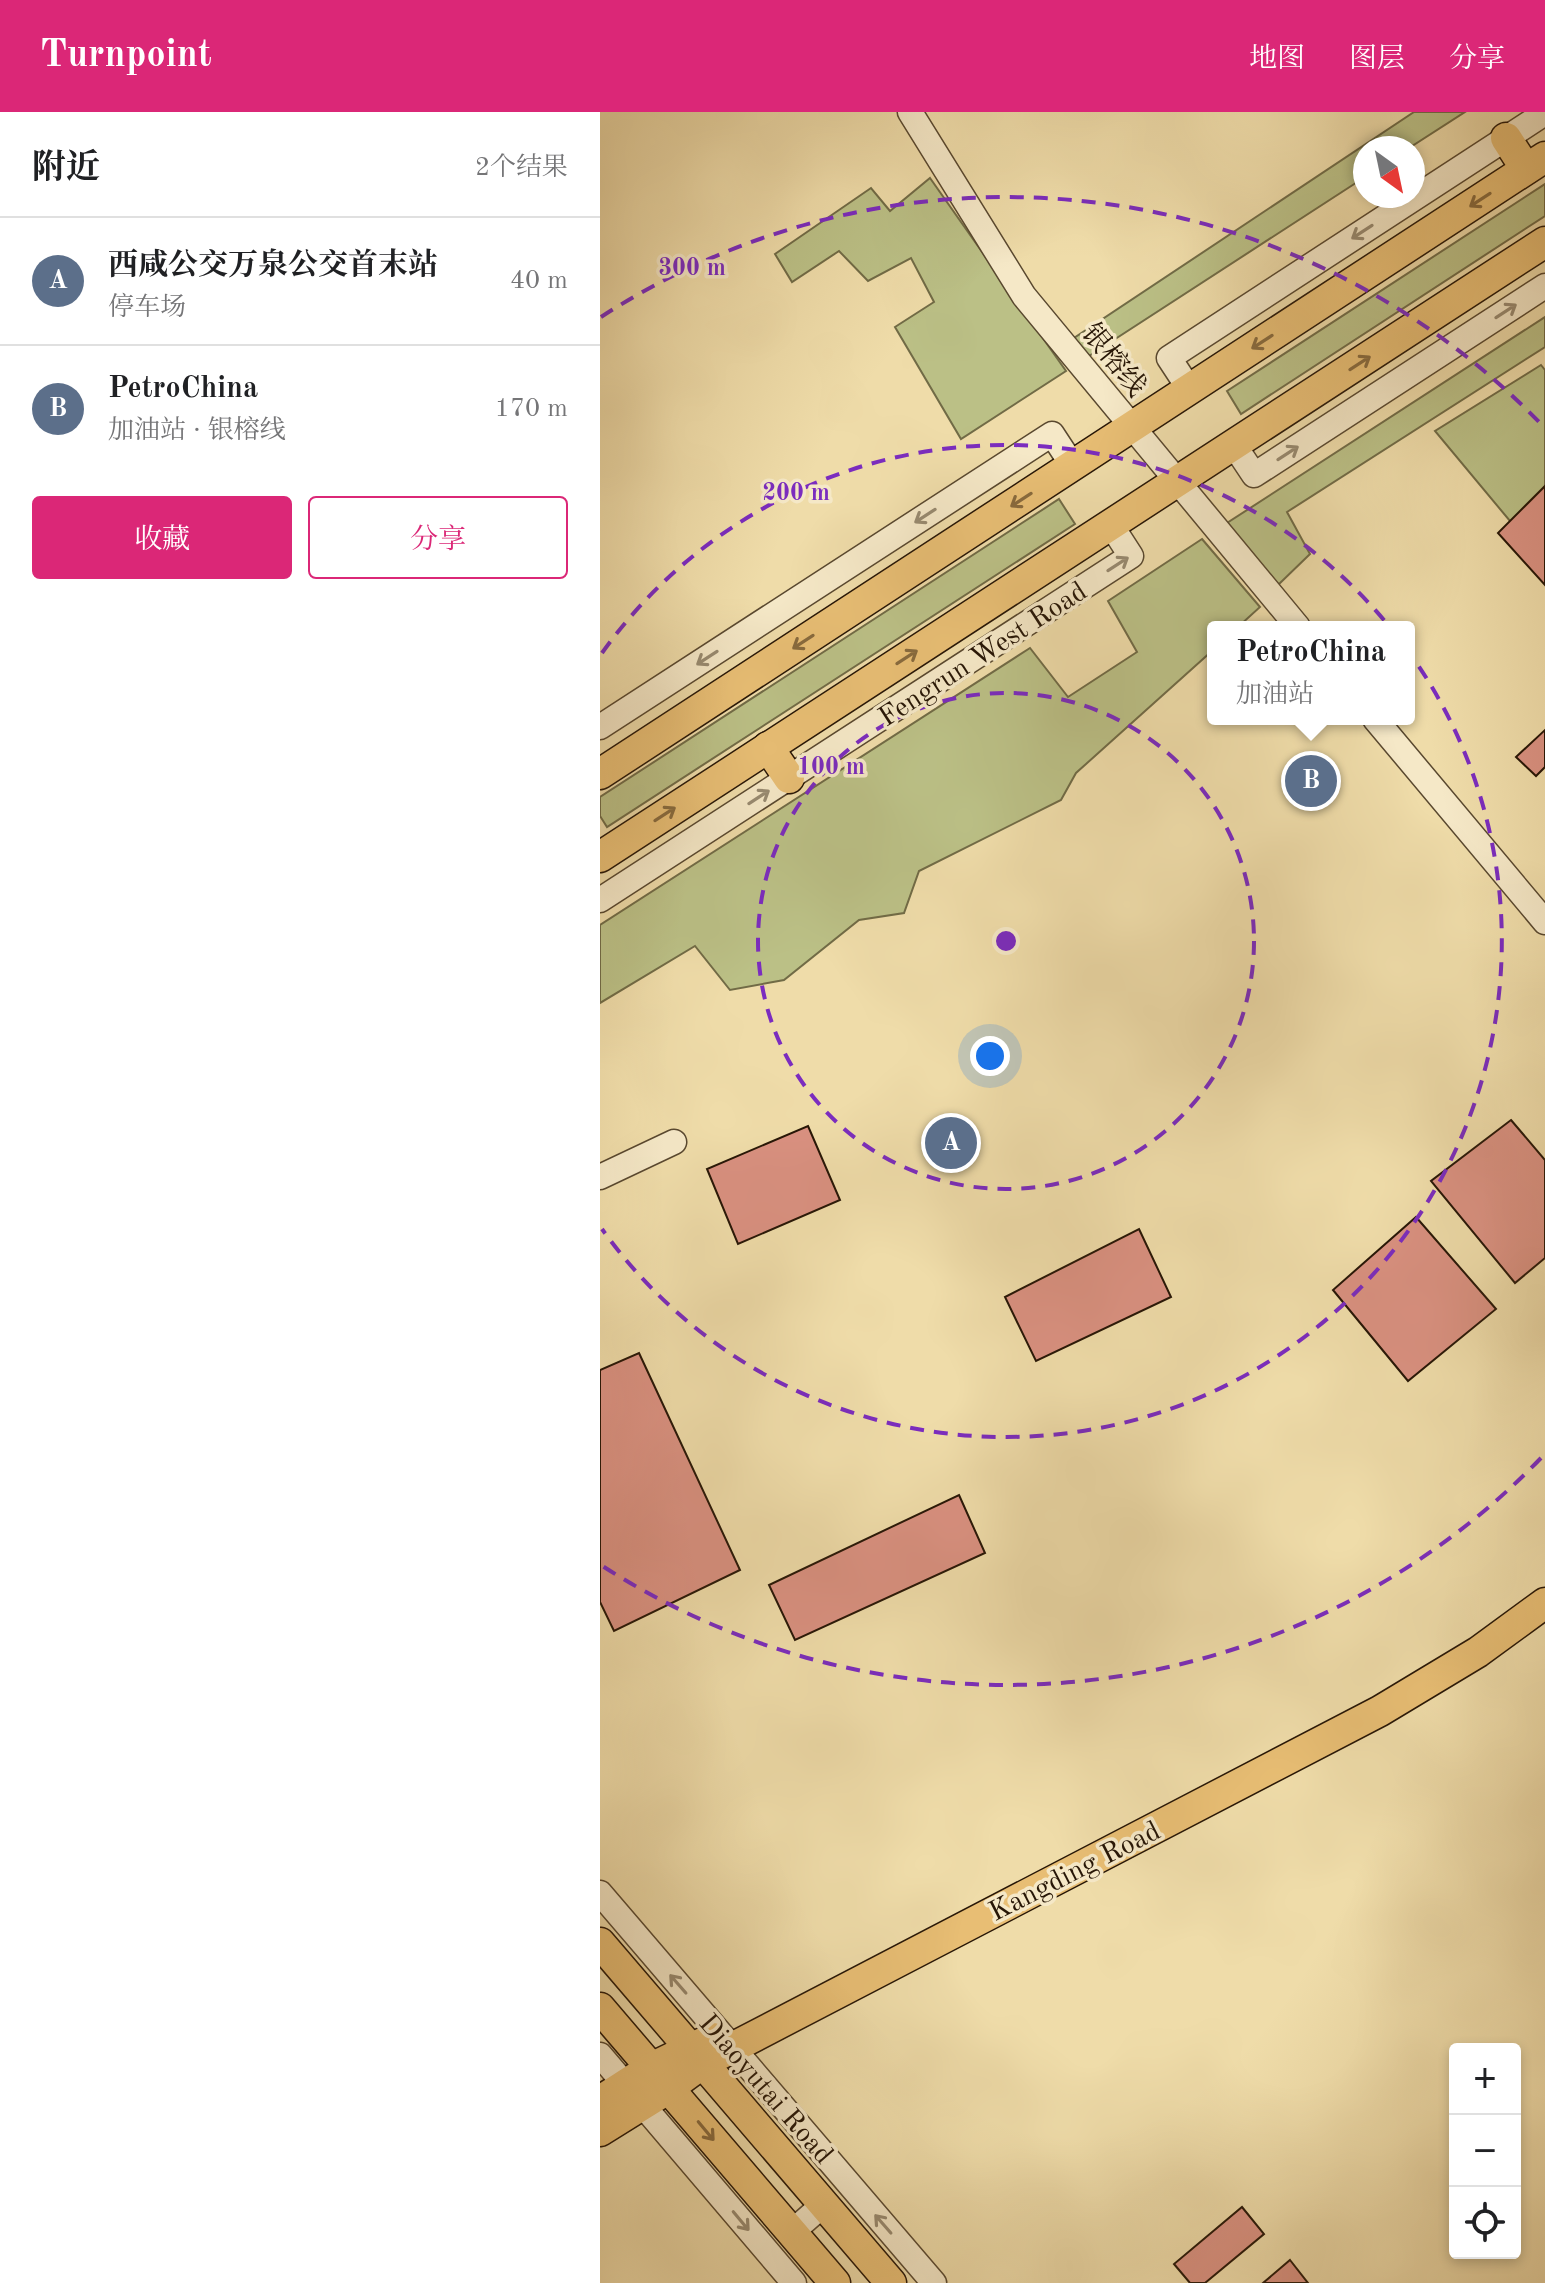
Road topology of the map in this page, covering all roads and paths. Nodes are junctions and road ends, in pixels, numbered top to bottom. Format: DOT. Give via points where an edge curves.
graph roads {
  1 [pos="910,112"];
  2 [pos="1545,113"];
  3 [pos="1506,138"];
  4 [pos="1536,163"];
  5 [pos="1545,243"];
  6 [pos="1545,286"];
  7 [pos="1190,390"];
  8 [pos="1132,428"];
  9 [pos="1234,445"];
  10 [pos="1073,466"];
  11 [pos="1177,482"];
  12 [pos="1111,525"];
  13 [pos="1293,621"];
  14 [pos="1380,725"];
  15 [pos="600,727"];
  16 [pos="768,747"];
  17 [pos="600,774"];
  18 [pos="789,778"];
  19 [pos="600,857"];
  20 [pos="600,900"];
  21 [pos="1545,922"];
  22 [pos="674,1142"];
  23 [pos="600,1177"];
  24 [pos="1545,1581"];
  25 [pos="1545,1603"];
  26 [pos="600,1893"];
  27 [pos="600,1943"];
  28 [pos="600,2008"];
  29 [pos="726,2040"];
  30 [pos="600,2055"];
  31 [pos="697,2056"];
  32 [pos="660,2078"];
  33 [pos="622,2097"];
  34 [pos="600,2131"];
  35 [pos="824,2204"];
  36 [pos="792,2232"];
  37 [pos="794,2283"];
  38 [pos="835,2283"];
  39 [pos="891,2283"];
  40 [pos="934,2283"];
  1 -- 8 [label="street, 银榕线" via="1024,296"];
  2 -- 3 [label="street"];
  3 -- 4 [label="main road"];
  3 -- 7 [label="street, one-way" via="1169,358"];
  4 -- 7 [label="main road, one-way"];
  9 -- 5 [label="main road, Fengrun West Road, one-way"];
  9 -- 6 [label="street, one-way" via="1254,475"];
  7 -- 8 [label="main road"];
  8 -- 10 [label="main road"];
  8 -- 11 [label="street, 银榕线"];
  9 -- 11 [label="main road, Fengrun West Road"];
  10 -- 15 [label="street, one-way" via="1052,434"];
  10 -- 17 [label="main road, one-way"];
  11 -- 12 [label="main road, Fengrun West Road"];
  11 -- 13 [label="street, 银榕线"];
  16 -- 12 [label="main road, Fengrun West Road, one-way"];
  18 -- 12 [label="street, Fengrun West Road, one-way" via="1131,556"];
  14 -- 21 [label="street"];
  16 -- 18 [label="main road"];
  19 -- 16 [label="main road, Fengrun West Road, one-way"];
  20 -- 18 [label="street, Fengrun West Road, one-way"];
  22 -- 23 [label="street"];
  24 -- 29 [label="main road, Kangding Road" via="1378,1692"];
  25 -- 29 [label="main road, Kangding Road" via="1478,1652 1380,1711"];
  29 -- 26 [label="street, Diaoyutai Road, one-way"];
  27 -- 31 [label="main road, Diaoyutai Road"];
  28 -- 32 [label="main road"];
  29 -- 31 [label="main road, Kangding Road"];
  40 -- 29 [label="street, Diaoyutai Road, one-way"];
  30 -- 33 [label="street"];
  31 -- 32 [label="main road, Kangding Road"];
  31 -- 35 [label="main road, Diaoyutai Road"];
  32 -- 33 [label="main road, Kangding Road"];
  32 -- 36 [label="main road, one-way"];
  33 -- 34 [label="main road, Kangding Road"];
  33 -- 37 [label="street, one-way"];
  35 -- 36 [label="street"];
  35 -- 39 [label="main road, Diaoyutai Road"];
  36 -- 38 [label="main road"];
}
